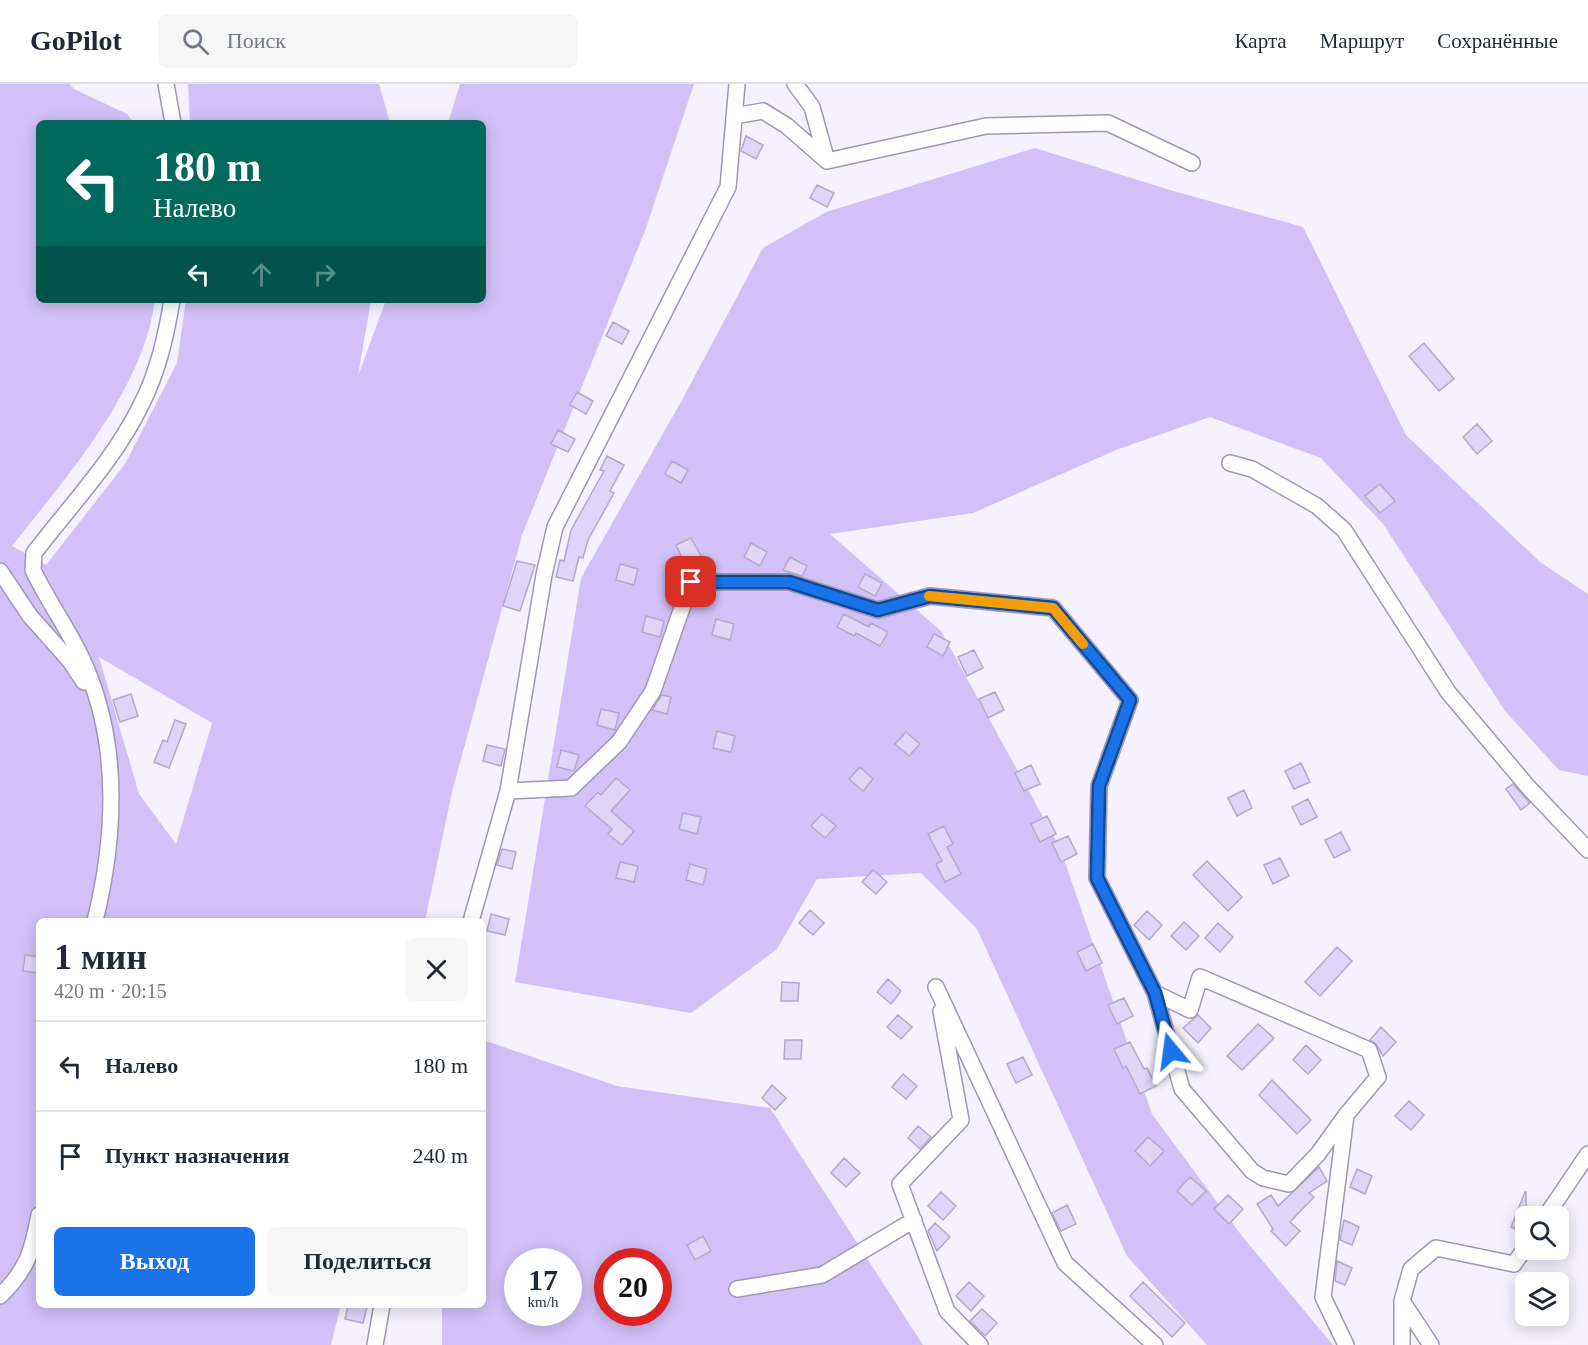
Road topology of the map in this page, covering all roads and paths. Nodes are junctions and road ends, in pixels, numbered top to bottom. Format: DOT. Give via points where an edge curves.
graph roads {
  1 [pos="166,84"];
  2 [pos="737,84"];
  3 [pos="795,84"];
  4 [pos="734,116"];
  5 [pos="172,120"];
  6 [pos="827,161"];
  7 [pos="1192,163"];
  8 [pos="171,303"];
  9 [pos="1230,463"];
  10 [pos="0,571"];
  11 [pos="98,701"];
  12 [pos="508,791"];
  13 [pos="1588,850"];
  14 [pos="96,918"];
  15 [pos="472,918"];
  16 [pos="1155,993"];
  17 [pos="1346,1115"];
  18 [pos="1588,1154"];
  19 [pos="1553,1206"];
  20 [pos="914,1220"];
  21 [pos="36,1232"];
  22 [pos="1517,1260"];
  23 [pos="737,1289"];
  24 [pos="0,1296"];
  25 [pos="1402,1301"];
  26 [pos="381,1308"];
  27 [pos="375,1345"];
  28 [pos="980,1345"];
  29 [pos="1155,1345"];
  30 [pos="1346,1345"];
  31 [pos="1402,1345"];
  32 [pos="1431,1345"];
  1 -- 5 [label="street"];
  2 -- 4 [label="street"];
  3 -- 6 [label="street" via="812,107"];
  4 -- 6 [label="street" via="763,111"];
  4 -- 12 [label="street" via="728,188 555,527"];
  6 -- 7 [label="street" via="986,126 1108,123"];
  8 -- 11 [label="street" via="160,359 141,406 119,442 34,553 33,570 87,669"];
  9 -- 13 [label="street" via="1252,469 1317,506 1344,530 1449,692 1529,788"];
  10 -- 11 [label="street" via="30,616 70,661"];
  11 -- 14 [label="street" via="108,752 112,816"];
  12 -- 15 [label="street"];
  12 -- 16 [label="street" via="571,788 619,742 653,691 691,582 789,582 878,610 930,596 1053,608 1130,700 1099,786 1097,878"];
  16 -- 17 [label="street" via="1190,1010 1200,977 1369,1050 1378,1077"];
  16 -- 17 [label="street" via="1182,1089 1252,1171 1289,1184 1318,1154"];
  17 -- 30 [label="street" via="1323,1297"];
  18 -- 19 [label="street"];
  20 -- 23 [label="street" via="822,1275"];
  20 -- 28 [label="street" via="947,1311"];
  20 -- 29 [label="street" via="900,1184 961,1120 936,987 1065,1263"];
  21 -- 24 [label="street" via="33,1250 20,1277"];
  22 -- 25 [label="street" via="1514,1264 1436,1248 1411,1269"];
  25 -- 31 [label="street"];
  25 -- 32 [label="street"];
  26 -- 27 [label="street"];
}
